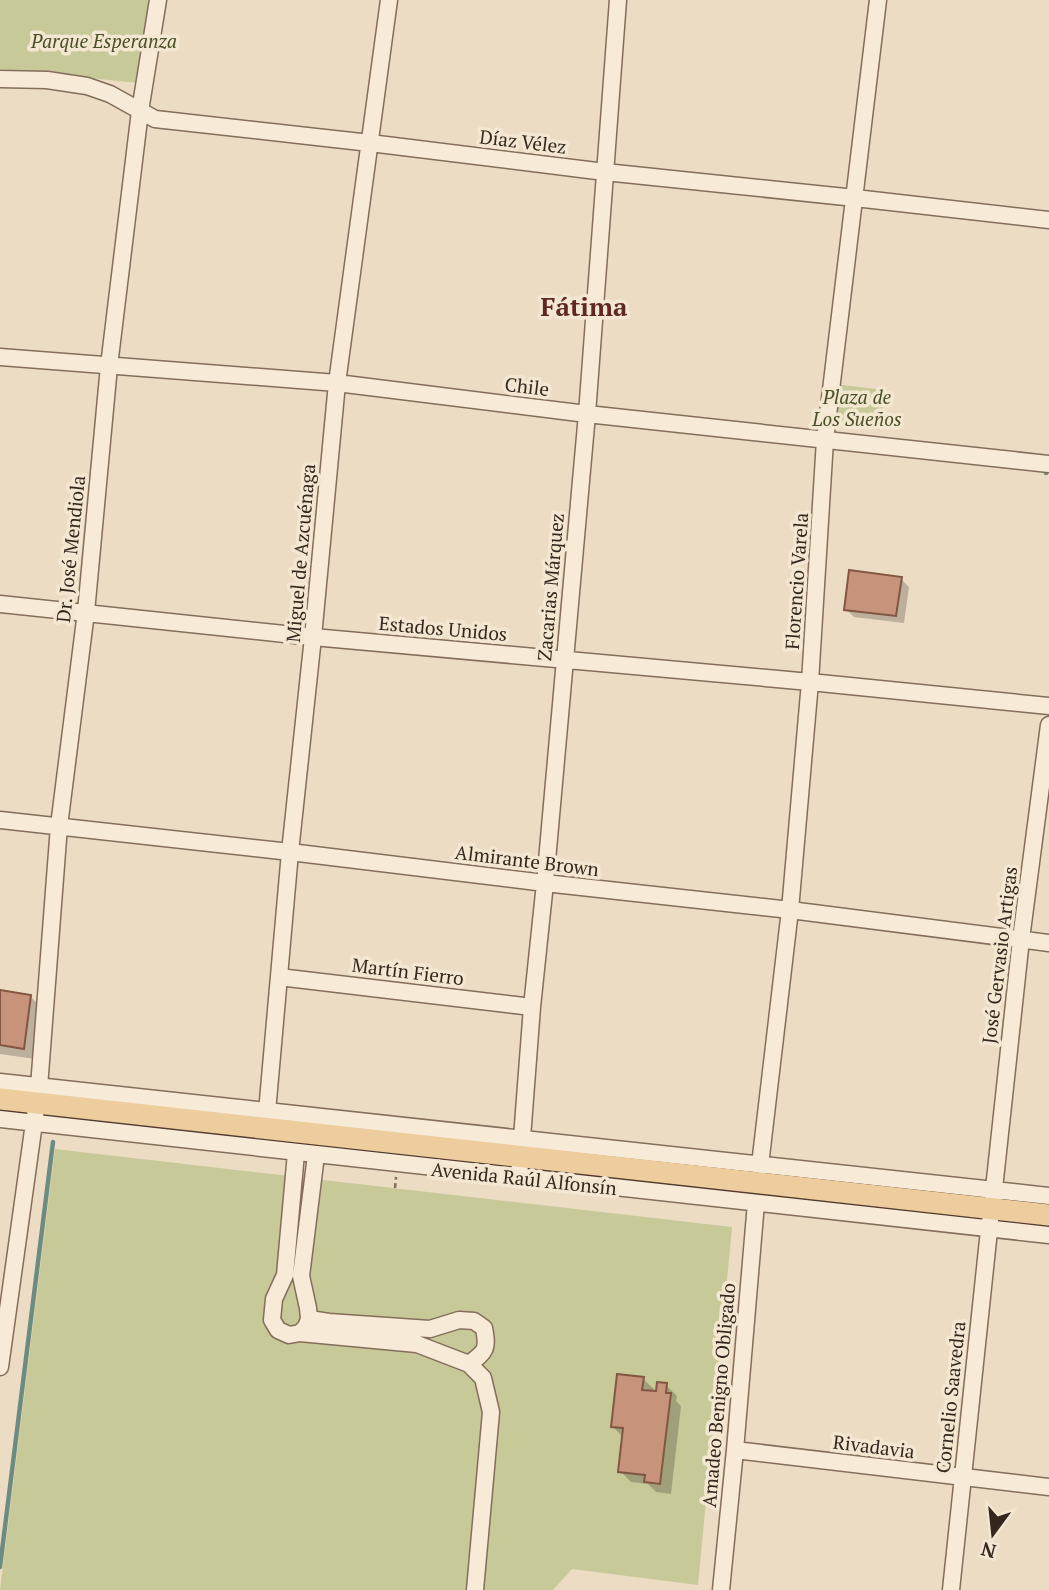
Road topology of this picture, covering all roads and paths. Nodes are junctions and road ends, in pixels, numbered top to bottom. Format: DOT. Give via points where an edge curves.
graph roads {
  1 [pos="158,0"];
  2 [pos="389,0"];
  3 [pos="618,0"];
  4 [pos="878,0"];
  5 [pos="0,79"];
  6 [pos="140,111"];
  7 [pos="370,143"];
  8 [pos="606,172"];
  9 [pos="855,198"];
  10 [pos="1049,220"];
  11 [pos="0,357"];
  12 [pos="109,366"];
  13 [pos="337,383"];
  14 [pos="587,414"];
  15 [pos="825,440"];
  16 [pos="1049,464"];
  17 [pos="0,604"];
  18 [pos="86,612"];
  19 [pos="313,637"];
  20 [pos="565,660"];
  21 [pos="810,682"];
  22 [pos="1049,706"];
  23 [pos="1049,725"];
  24 [pos="0,820"];
  25 [pos="59,826"];
  26 [pos="290,852"];
  27 [pos="545,884"];
  28 [pos="790,910"];
  29 [pos="1021,939"];
  30 [pos="1049,943"];
  31 [pos="279,977"];
  32 [pos="532,1007"];
  33 [pos="0,1082"];
  34 [pos="0,1099"];
  35 [pos="37,1104"];
  36 [pos="267,1112"];
  37 [pos="0,1119"];
  38 [pos="296,1153"];
  39 [pos="316,1155"];
  40 [pos="521,1158"];
  41 [pos="760,1165"];
  42 [pos="1049,1196"];
  43 [pos="756,1203"];
  44 [pos="991,1209"];
  45 [pos="1049,1215"];
  46 [pos="1049,1235"];
  47 [pos="309,1319"];
  48 [pos="300,1334"];
  49 [pos="468,1364"];
  50 [pos="0,1367"];
  51 [pos="735,1450"];
  52 [pos="962,1478"];
  53 [pos="1049,1487"];
  54 [pos="475,1590"];
  55 [pos="721,1590"];
  56 [pos="951,1590"];
  1 -- 6 [label="street, Dr. José Mendiola"];
  2 -- 7 [label="street, Miguel de Azcuénaga"];
  3 -- 8 [label="street, Zacarias Márquez"];
  4 -- 9 [label="street, Florencio Varela"];
  5 -- 6 [label="street, Díaz Vélez" via="88,86"];
  6 -- 7 [label="street, Díaz Vélez" via="155,119"];
  6 -- 12 [label="street, Dr. José Mendiola"];
  7 -- 8 [label="street, Díaz Vélez"];
  7 -- 13 [label="street, Miguel de Azcuénaga"];
  8 -- 9 [label="street, Díaz Vélez"];
  8 -- 14 [label="street, Zacarias Márquez"];
  9 -- 10 [label="street, Díaz Vélez"];
  9 -- 15 [label="street, Florencio Varela"];
  11 -- 12 [label="street, Chile"];
  12 -- 13 [label="street, Chile"];
  12 -- 18 [label="street, Dr. José Mendiola"];
  13 -- 14 [label="street, Chile"];
  13 -- 19 [label="street, Miguel de Azcuénaga"];
  14 -- 15 [label="street, Chile"];
  14 -- 20 [label="street, Zacarias Márquez"];
  15 -- 16 [label="street, Chile"];
  15 -- 21 [label="street, Florencio Varela"];
  17 -- 18 [label="street, Estados Unidos"];
  18 -- 19 [label="street, Estados Unidos"];
  18 -- 25 [label="street, Dr. José Mendiola"];
  19 -- 20 [label="street, Estados Unidos"];
  19 -- 26 [label="street, Miguel de Azcuénaga"];
  20 -- 21 [label="street, Estados Unidos"];
  20 -- 27 [label="street, Zacarias Márquez"];
  21 -- 22 [label="street, Estados Unidos"];
  21 -- 28 [label="street, Florencio Varela"];
  23 -- 29 [label="street, José Gervasio Artigas"];
  24 -- 25 [label="street, Almirante Brown"];
  25 -- 26 [label="street, Almirante Brown"];
  25 -- 35 [label="street, Dr. José Mendiola"];
  26 -- 27 [label="street, Almirante Brown"];
  26 -- 31 [label="street, Miguel de Azcuénaga"];
  27 -- 28 [label="street, Almirante Brown"];
  27 -- 32 [label="street, Zacarias Márquez"];
  28 -- 29 [label="street, Almirante Brown"];
  28 -- 41 [label="street, Florencio Varela"];
  29 -- 30 [label="street, Almirante Brown"];
  29 -- 44 [label="street, José Gervasio Artigas"];
  31 -- 32 [label="street, Martín Fierro"];
  31 -- 36 [label="street, Miguel de Azcuénaga"];
  32 -- 40 [label="street, Zacarias Márquez"];
  33 -- 35 [label="street, Avenida Raúl Alfonsín"];
  34 -- 35 [label="main road, Avenida Raúl Alfonsín"];
  35 -- 36 [label="street, Avenida Raúl Alfonsín"];
  35 -- 37 [label="street, Avenida Raúl Alfonsín"];
  35 -- 38 [label="street, Avenida Raúl Alfonsín"];
  35 -- 40 [label="main road, Avenida Raúl Alfonsín"];
  35 -- 50 [label="street, Dr. José Mendiola"];
  36 -- 40 [label="street, Avenida Raúl Alfonsín"];
  38 -- 39 [label="street, Avenida Raúl Alfonsín"];
  38 -- 48 [label="street" via="285,1275 274,1299 272,1320 278,1330"];
  39 -- 40 [label="street, Avenida Raúl Alfonsín"];
  39 -- 47 [label="street" via="301,1276"];
  40 -- 41 [label="street, Avenida Raúl Alfonsín"];
  40 -- 43 [label="street, Avenida Raúl Alfonsín"];
  40 -- 44 [label="main road, Avenida Raúl Alfonsín"];
  41 -- 44 [label="street, Avenida Raúl Alfonsín"];
  42 -- 44 [label="street, Avenida Raúl Alfonsín"];
  43 -- 44 [label="street, Avenida Raúl Alfonsín"];
  43 -- 51 [label="street, Amadeo Benigno Obligado"];
  44 -- 45 [label="main road, Avenida Raúl Alfonsín"];
  44 -- 46 [label="street, Avenida Raúl Alfonsín"];
  44 -- 52 [label="street, Cornelio Saavedra"];
  47 -- 48 [label="street"];
  47 -- 49 [label="street" via="430,1329 459,1320 474,1321 484,1328 486,1342 483,1353"];
  48 -- 49 [label="street" via="416,1344"];
  49 -- 54 [label="street" via="483,1378 491,1412"];
  51 -- 52 [label="street, Rivadavia"];
  51 -- 55 [label="street, Amadeo Benigno Obligado"];
  52 -- 53 [label="street, Rivadavia"];
  52 -- 56 [label="street, Cornelio Saavedra"];
}
